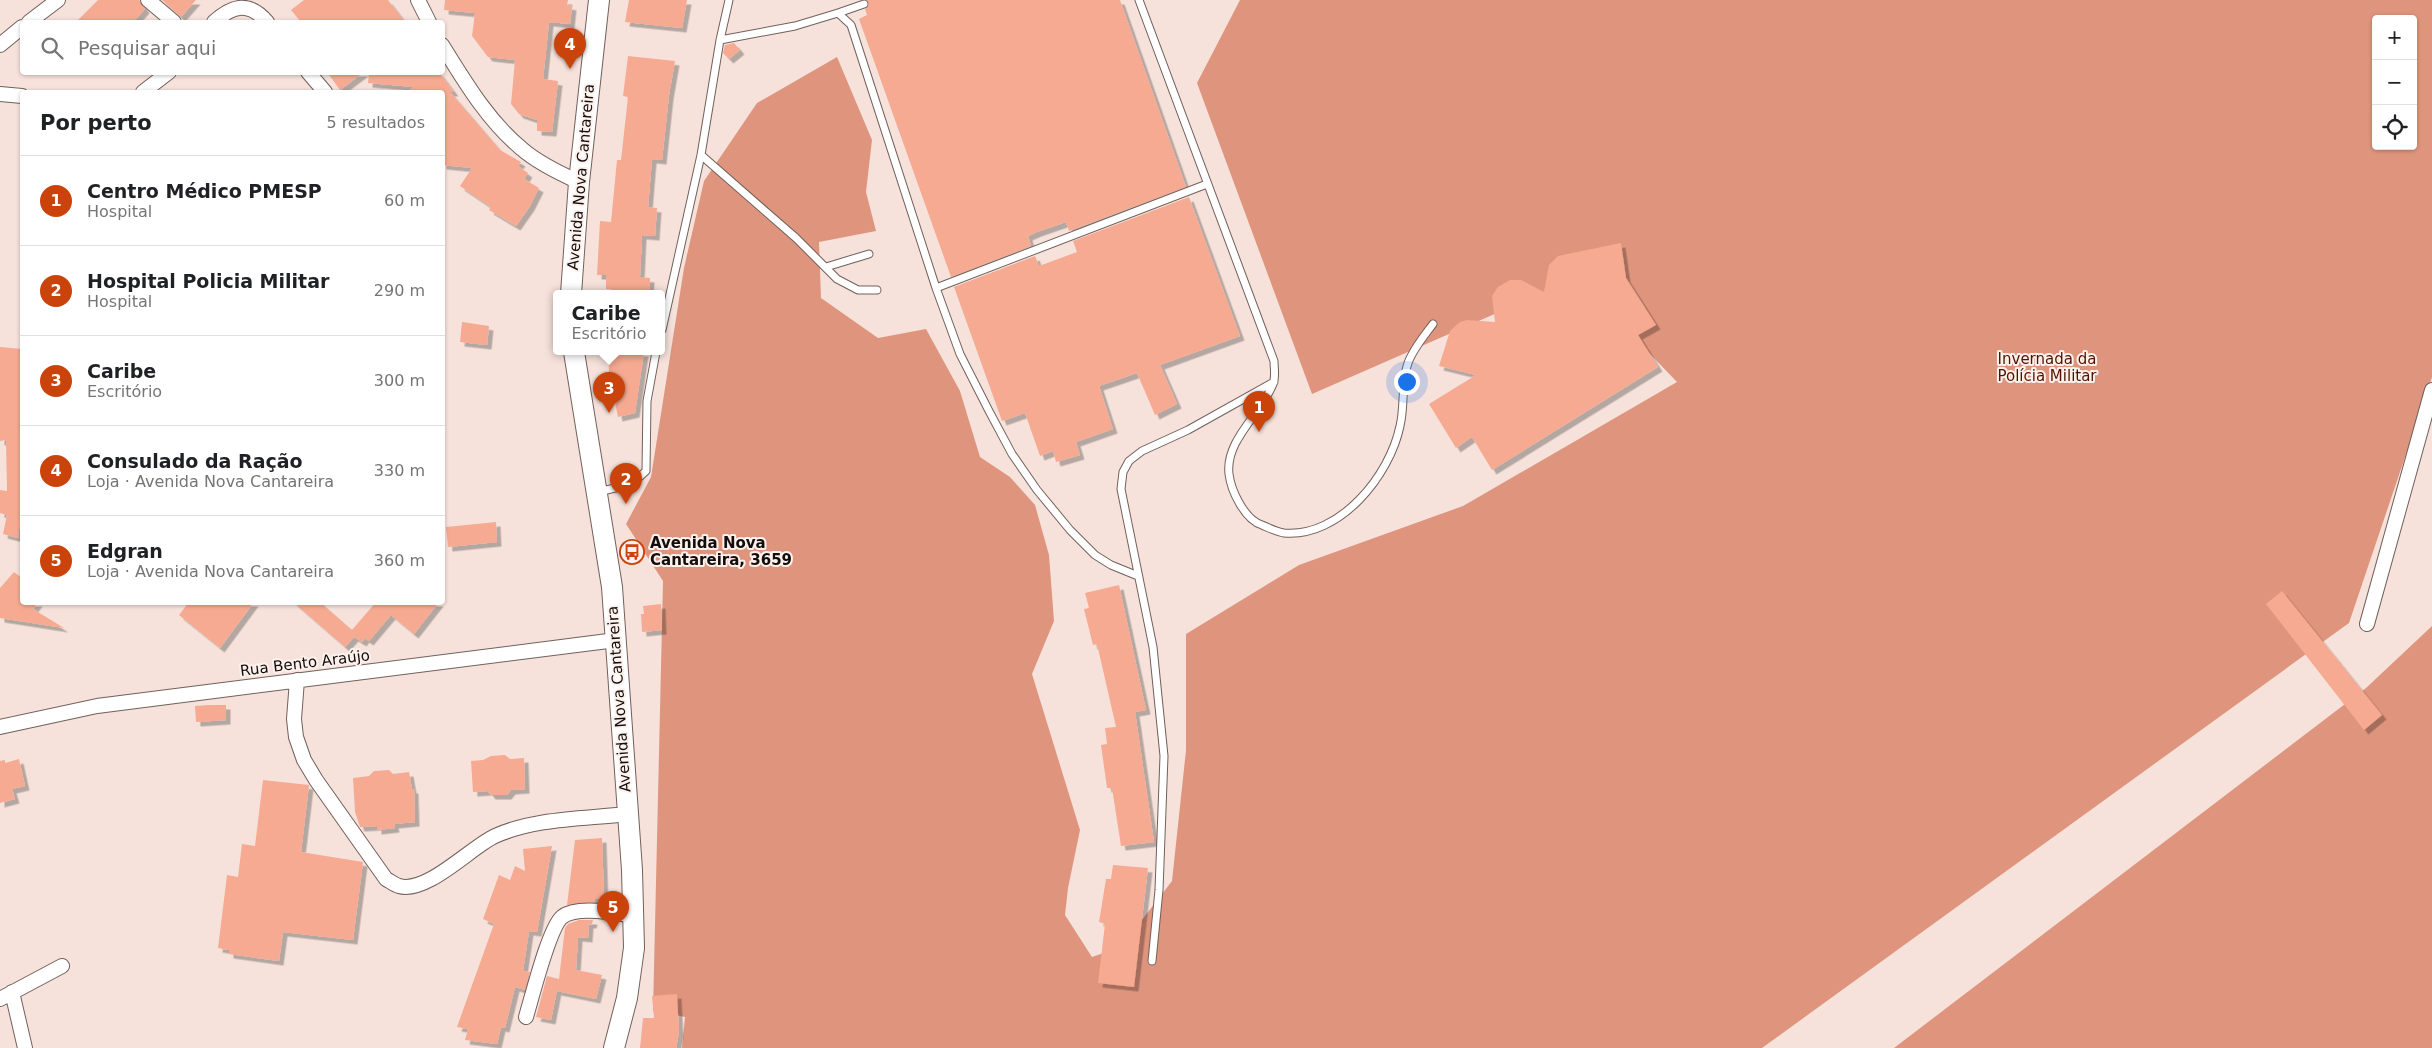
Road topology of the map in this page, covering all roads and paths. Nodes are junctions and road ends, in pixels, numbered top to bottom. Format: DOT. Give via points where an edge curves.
graph roads {
  1 [pos="58,0"];
  2 [pos="148,0"];
  3 [pos="418,0"];
  4 [pos="599,0"];
  5 [pos="729,0"];
  6 [pos="1139,0"];
  7 [pos="864,4"];
  8 [pos="838,13"];
  9 [pos="32,20"];
  10 [pos="172,20"];
  11 [pos="217,20"];
  12 [pos="265,20"];
  13 [pos="428,20"];
  14 [pos="20,29"];
  15 [pos="720,40"];
  16 [pos="0,45"];
  17 [pos="445,49"];
  18 [pos="165,75"];
  19 [pos="311,75"];
  20 [pos="146,90"];
  21 [pos="323,90"];
  22 [pos="0,94"];
  23 [pos="20,96"];
  24 [pos="701,156"];
  25 [pos="579,182"];
  26 [pos="1207,184"];
  27 [pos="869,254"];
  28 [pos="826,267"];
  29 [pos="936,288"];
  30 [pos="571,290"];
  31 [pos="877,290"];
  32 [pos="665,317"];
  33 [pos="1433,324"];
  34 [pos="574,355"];
  35 [pos="655,355"];
  36 [pos="1274,382"];
  37 [pos="2432,390"];
  38 [pos="597,492"];
  39 [pos="1138,576"];
  40 [pos="2367,624"];
  41 [pos="616,640"];
  42 [pos="297,680"];
  43 [pos="0,727"];
  44 [pos="627,814"];
  45 [pos="634,916"];
  46 [pos="1152,960"];
  47 [pos="62,966"];
  48 [pos="6,996"];
  49 [pos="526,1017"];
  50 [pos="25,1048"];
  51 [pos="614,1048"];
  1 -- 9 [label="street"];
  2 -- 10 [label="street"];
  3 -- 13 [label="street"];
  4 -- 25 [label="main road, Avenida Nova Cantareira"];
  5 -- 15 [label="lane"];
  6 -- 26 [label="lane"];
  7 -- 8 [label="lane"];
  8 -- 15 [label="lane" via="794,26"];
  8 -- 29 [label="lane" via="851,26"];
  11 -- 12 [label="street" via="240,7 252,9"];
  14 -- 16 [label="street"];
  15 -- 24 [label="lane"];
  17 -- 25 [label="street" via="495,124 522,150"];
  18 -- 20 [label="street"];
  19 -- 21 [label="street"];
  22 -- 23 [label="street"];
  24 -- 28 [label="lane"];
  24 -- 32 [label="lane"];
  25 -- 30 [label="main road, Avenida Nova Cantareira"];
  26 -- 29 [label="lane"];
  26 -- 36 [label="lane" via="1274,361"];
  27 -- 28 [label="lane"];
  28 -- 31 [label="lane" via="837,279 858,290"];
  29 -- 39 [label="lane" via="960,354 1012,454 1037,490 1095,555"];
  33 -- 36 [label="lane" via="1408,363 1400,426 1388,462 1358,502 1336,520 1312,529 1284,533 1258,524 1236,500 1228,472 1234,444 1265,401"];
  34 -- 38 [label="main road, Avenida Nova Cantareira"];
  35 -- 38 [label="lane" via="647,401 646,471 632,484"];
  36 -- 39 [label="lane" via="1188,430 1142,451 1129,461 1121,489"];
  37 -- 40 [label="street"];
  38 -- 41 [label="main road, Avenida Nova Cantareira" via="612,587"];
  39 -- 46 [label="lane" via="1153,647 1164,756 1159,890"];
  41 -- 42 [label="street, Rua Bento Araújo"];
  41 -- 44 [label="main road, Avenida Nova Cantareira"];
  42 -- 43 [label="street, Rua Bento Araújo" via="97,706"];
  42 -- 44 [label="street" via="294,719 304,760 386,879 400,887 419,884 442,874 475,848 518,827"];
  44 -- 45 [label="main road, Avenida Nova Cantareira"];
  45 -- 49 [label="street" via="608,911 571,913 562,917 553,931"];
  45 -- 51 [label="main road, Avenida Nova Cantareira" via="634,948 627,998"];
  47 -- 48 [label="street"];
  48 -- 50 [label="street"];
}
